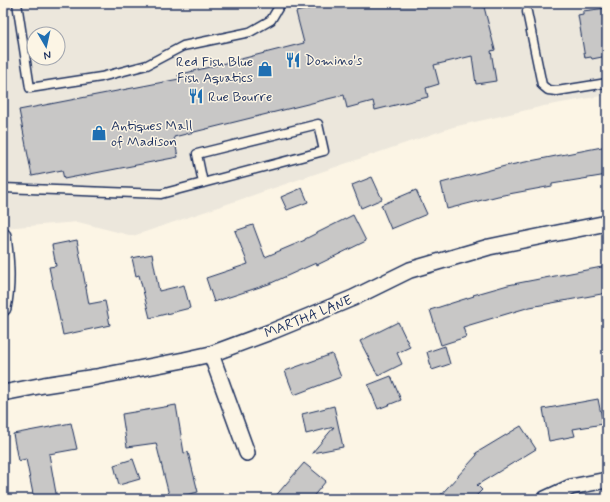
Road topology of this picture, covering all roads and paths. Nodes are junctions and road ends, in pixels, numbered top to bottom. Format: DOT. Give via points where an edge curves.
graph roads {
  1 [pos="17,3"];
  2 [pos="281,3"];
  3 [pos="527,12"];
  4 [pos="607,83"];
  5 [pos="203,183"];
  6 [pos="3,188"];
  7 [pos="607,223"];
  8 [pos="3,236"];
  9 [pos="3,308"];
  10 [pos="211,354"];
  11 [pos="3,394"];
  12 [pos="247,453"];
  13 [pos="607,480"];
  14 [pos="545,499"];
  1 -- 2 [label="lane" via="30,88 101,77 147,65 183,46 250,32 271,20"];
  3 -- 4 [label="lane" via="542,85 548,90 557,91"];
  5 -- 5 [label="lane" via="324,151 318,124 197,154"];
  5 -- 6 [label="lane" via="161,194"];
  7 -- 10 [label="street, MARTHA LANE" via="488,247 410,270 346,301"];
  8 -- 9 [label="street" via="6,266"];
  10 -- 11 [label="street, MARTHA LANE"];
  10 -- 12 [label="street"];
  13 -- 14 [label="street" via="571,487"];
}
